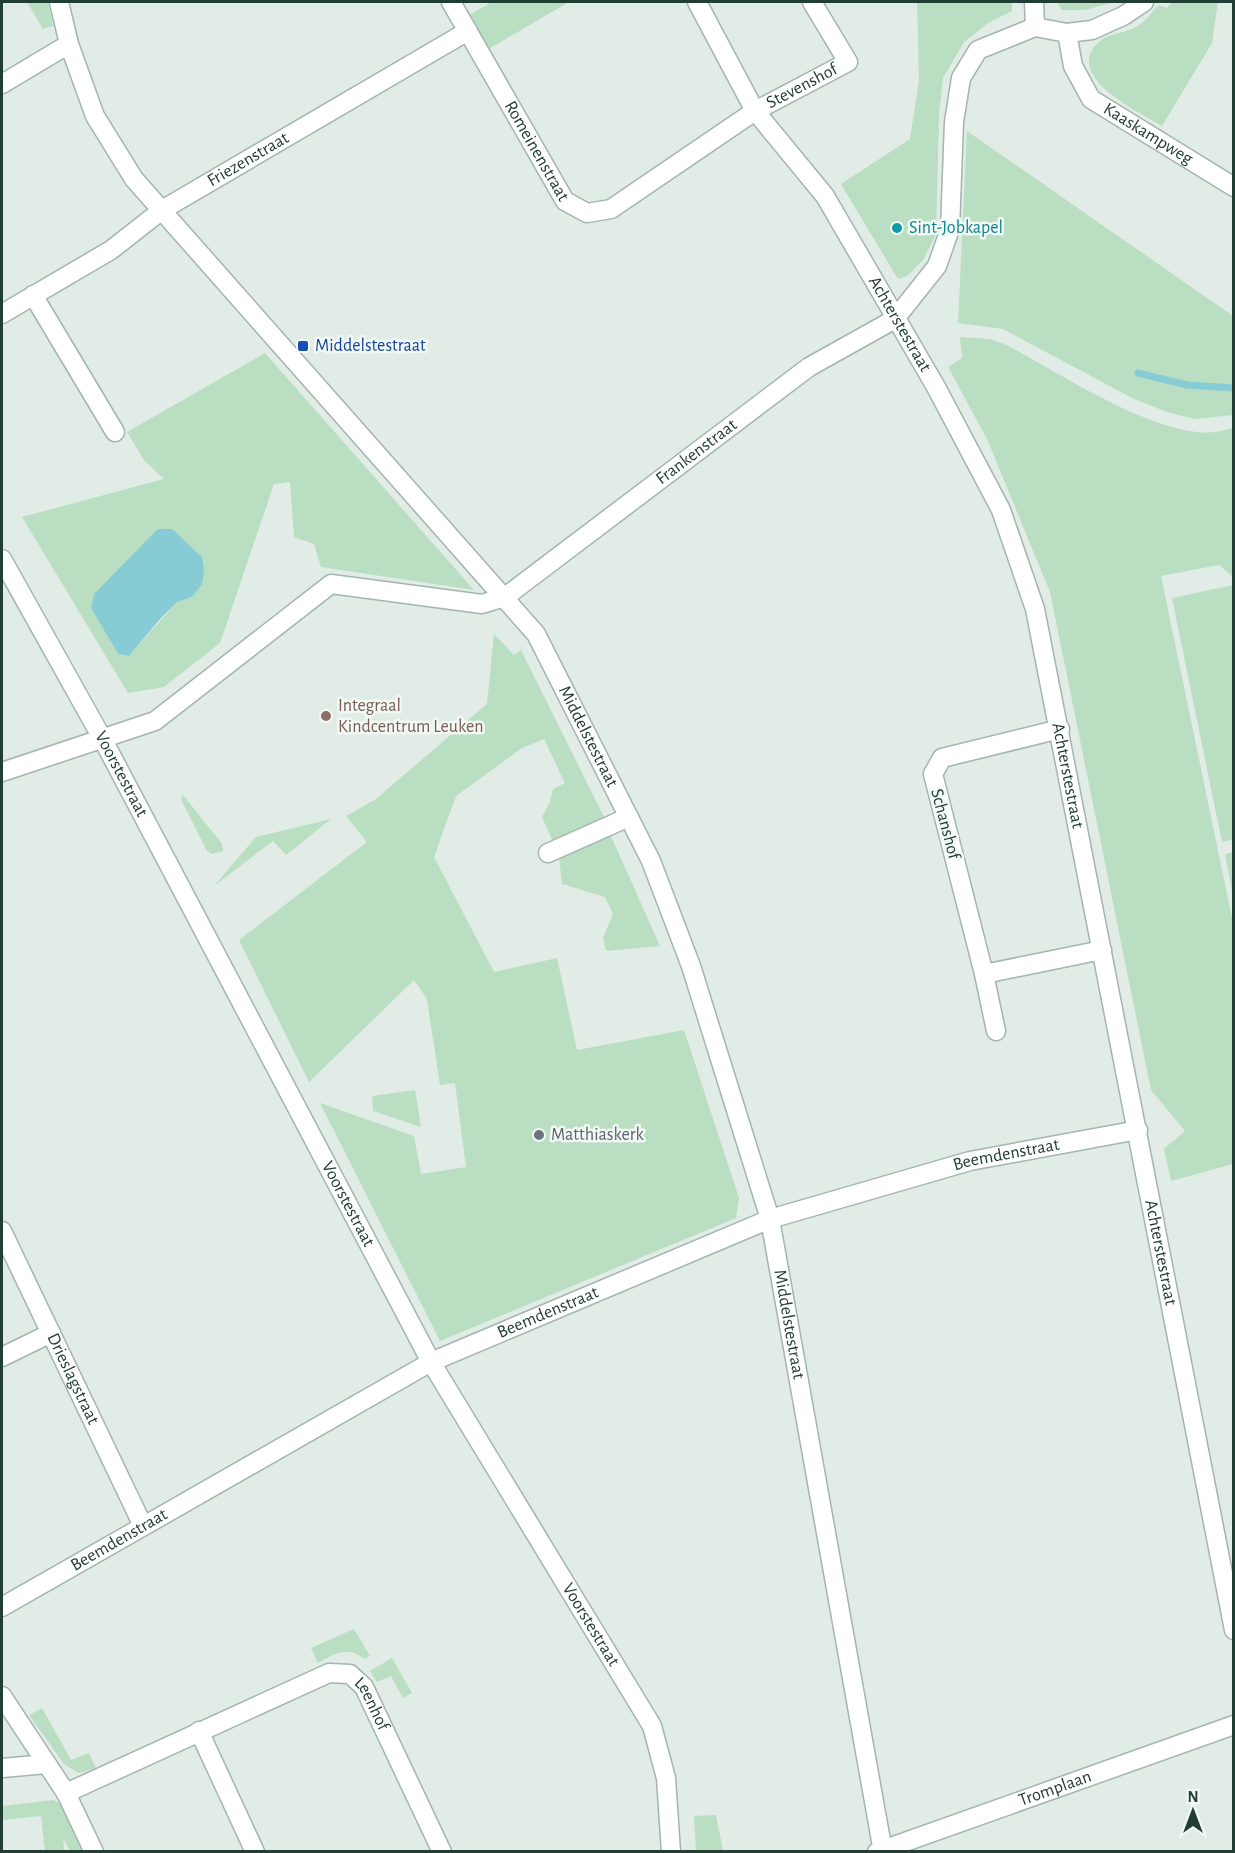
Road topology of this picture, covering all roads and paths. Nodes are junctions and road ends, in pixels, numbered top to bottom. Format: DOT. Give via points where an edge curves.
graph roads {
  1 [pos="59,2"];
  2 [pos="451,2"];
  3 [pos="697,2"];
  4 [pos="812,2"];
  5 [pos="1034,2"];
  6 [pos="1144,2"];
  7 [pos="1035,27"];
  8 [pos="468,31"];
  9 [pos="1067,33"];
  10 [pos="69,44"];
  11 [pos="2,84"];
  12 [pos="756,111"];
  13 [pos="1233,187"];
  14 [pos="162,210"];
  15 [pos="33,295"];
  16 [pos="2,314"];
  17 [pos="895,319"];
  18 [pos="115,432"];
  19 [pos="2,559"];
  20 [pos="505,597"];
  21 [pos="1060,729"];
  22 [pos="102,738"];
  23 [pos="2,772"];
  24 [pos="629,817"];
  25 [pos="548,853"];
  26 [pos="1102,950"];
  27 [pos="984,974"];
  28 [pos="996,1031"];
  29 [pos="1138,1130"];
  30 [pos="770,1219"];
  31 [pos="2,1231"];
  32 [pos="51,1333"];
  33 [pos="2,1357"];
  34 [pos="431,1362"];
  35 [pos="143,1526"];
  36 [pos="2,1607"];
  37 [pos="1233,1630"];
  38 [pos="2,1696"];
  39 [pos="1233,1725"];
  40 [pos="199,1731"];
  41 [pos="47,1764"];
  42 [pos="2,1768"];
  43 [pos="66,1793"];
  44 [pos="94,1851"];
  45 [pos="255,1851"];
  46 [pos="442,1851"];
  47 [pos="671,1851"];
  48 [pos="881,1851"];
  1 -- 10 [label="street, Middelstestraat"];
  2 -- 8 [label="street, Romeinenstraat"];
  3 -- 12 [label="street, Achterstestraat"];
  4 -- 12 [label="street, Stevenshof" via="848,62"];
  5 -- 7 [label="street"];
  6 -- 9 [label="street" via="1092,30"];
  7 -- 9 [label="street"];
  7 -- 17 [label="street" via="978,50 961,78 953,132 950,229 937,266"];
  8 -- 12 [label="street, Romeinenstraat" via="565,201 587,213 611,209"];
  8 -- 14 [label="street, Friezenstraat"];
  9 -- 13 [label="street, Kaaskampweg" via="1073,66 1091,99"];
  10 -- 11 [label="street"];
  10 -- 14 [label="street, Middelstestraat" via="95,116 134,179"];
  12 -- 17 [label="street, Achterstestraat" via="825,196"];
  14 -- 15 [label="street, Friezenstraat" via="111,250"];
  14 -- 20 [label="street, Middelstestraat"];
  15 -- 16 [label="street, Friezenstraat"];
  15 -- 18 [label="street"];
  17 -- 20 [label="street, Frankenstraat" via="809,367"];
  17 -- 21 [label="street, Achterstestraat" via="1001,510 1035,609"];
  19 -- 22 [label="street, Voorstestraat"];
  20 -- 22 [label="street" via="482,603 331,584 155,721"];
  20 -- 24 [label="street, Middelstestraat" via="536,634"];
  21 -- 26 [label="street, Achterstestraat"];
  21 -- 27 [label="street, Schanshof" via="942,758 933,774"];
  22 -- 23 [label="street"];
  22 -- 34 [label="street, Voorstestraat"];
  24 -- 25 [label="street"];
  24 -- 30 [label="street, Middelstestraat" via="651,861 691,966"];
  26 -- 27 [label="street"];
  26 -- 29 [label="street, Achterstestraat"];
  27 -- 28 [label="street, Schanshof"];
  29 -- 30 [label="street, Beemdenstraat" via="970,1161"];
  29 -- 37 [label="street, Achterstestraat"];
  30 -- 34 [label="street, Beemdenstraat"];
  30 -- 48 [label="street, Middelstestraat"];
  31 -- 32 [label="street, Drieslagstraat"];
  32 -- 33 [label="street"];
  32 -- 35 [label="street, Drieslagstraat"];
  34 -- 35 [label="street, Beemdenstraat"];
  34 -- 47 [label="street, Voorstestraat" via="652,1726 666,1778"];
  35 -- 36 [label="street, Beemdenstraat"];
  38 -- 41 [label="street"];
  39 -- 48 [label="street, Tromplaan"];
  40 -- 43 [label="street, Leenhof"];
  40 -- 45 [label="street"];
  40 -- 46 [label="street, Leenhof" via="328,1673 350,1674 364,1687"];
  41 -- 42 [label="street"];
  41 -- 43 [label="street"];
  43 -- 44 [label="street"];
}
